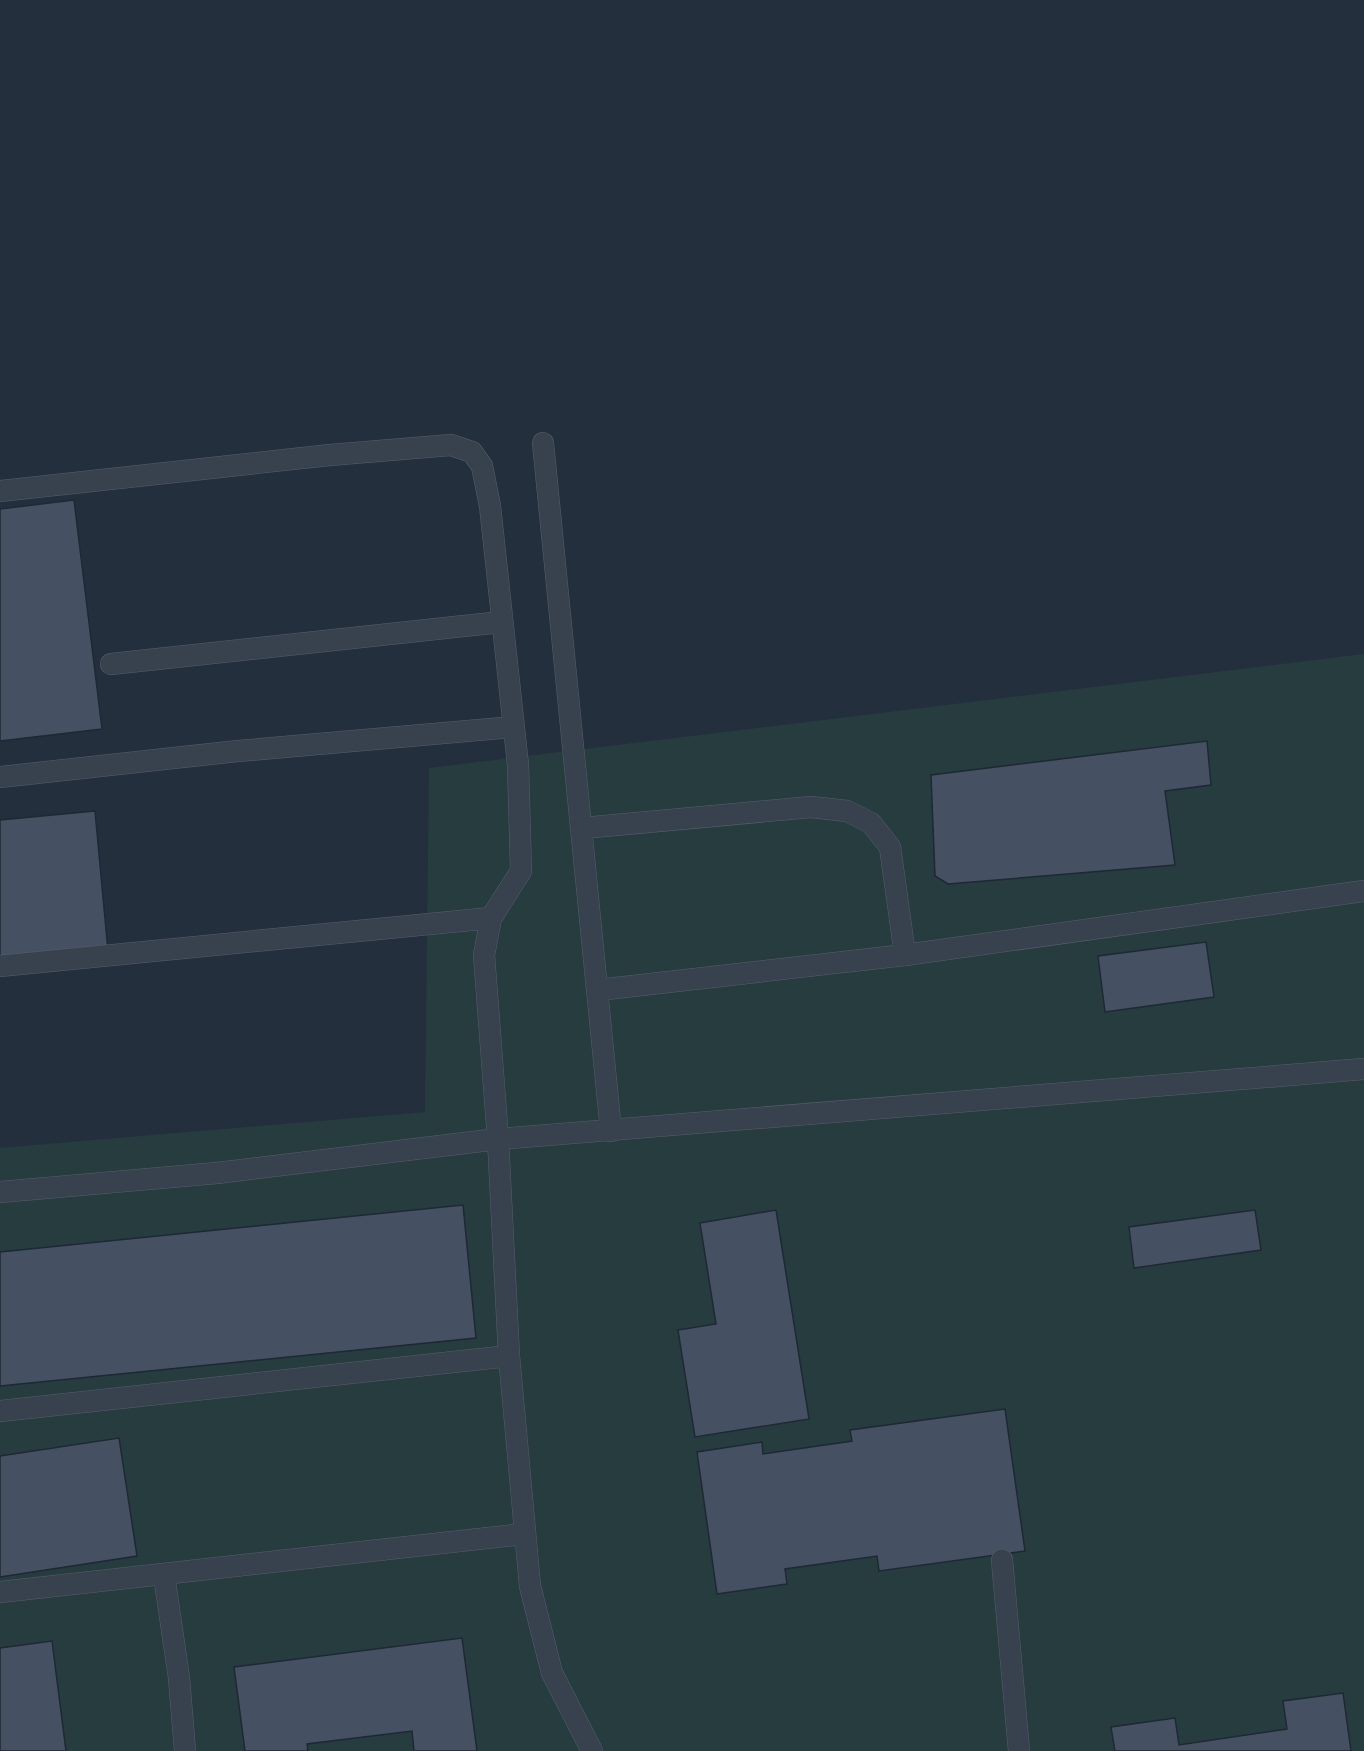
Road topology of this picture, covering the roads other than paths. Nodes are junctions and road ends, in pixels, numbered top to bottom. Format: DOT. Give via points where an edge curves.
graph roads {
  1 [pos="543,443"];
  2 [pos="0,491"];
  3 [pos="501,622"];
  4 [pos="111,664"];
  5 [pos="512,727"];
  6 [pos="0,777"];
  7 [pos="583,828"];
  8 [pos="1364,891"];
  9 [pos="491,918"];
  10 [pos="906,955"];
  11 [pos="0,966"];
  12 [pos="598,990"];
  13 [pos="1364,1069"];
  14 [pos="611,1131"];
  15 [pos="498,1139"];
  16 [pos="0,1192"];
  17 [pos="509,1356"];
  18 [pos="0,1411"];
  19 [pos="524,1534"];
  20 [pos="1002,1560"];
  21 [pos="164,1575"];
  22 [pos="0,1592"];
  23 [pos="185,1751"];
  24 [pos="592,1751"];
  25 [pos="1019,1751"];
  1 -- 7 [label="lane"];
  2 -- 3 [label="lane" via="451,445 472,452 482,466 490,506"];
  3 -- 4 [label="lane"];
  3 -- 5 [label="lane"];
  5 -- 6 [label="lane"];
  5 -- 9 [label="lane" via="518,765 521,871"];
  7 -- 10 [label="lane" via="811,807 847,811 871,823 890,847"];
  7 -- 12 [label="lane"];
  8 -- 10 [label="lane"];
  9 -- 11 [label="lane"];
  9 -- 15 [label="lane" via="484,978"];
  10 -- 12 [label="lane"];
  12 -- 14 [label="lane"];
  13 -- 14 [label="lane"];
  14 -- 15 [label="lane"];
  15 -- 16 [label="lane" via="217,1173"];
  15 -- 17 [label="lane"];
  17 -- 18 [label="lane"];
  17 -- 19 [label="lane"];
  19 -- 21 [label="lane"];
  19 -- 24 [label="lane" via="530,1586 552,1673"];
  20 -- 25 [label="lane"];
  21 -- 22 [label="lane"];
  21 -- 23 [label="lane"];
}
